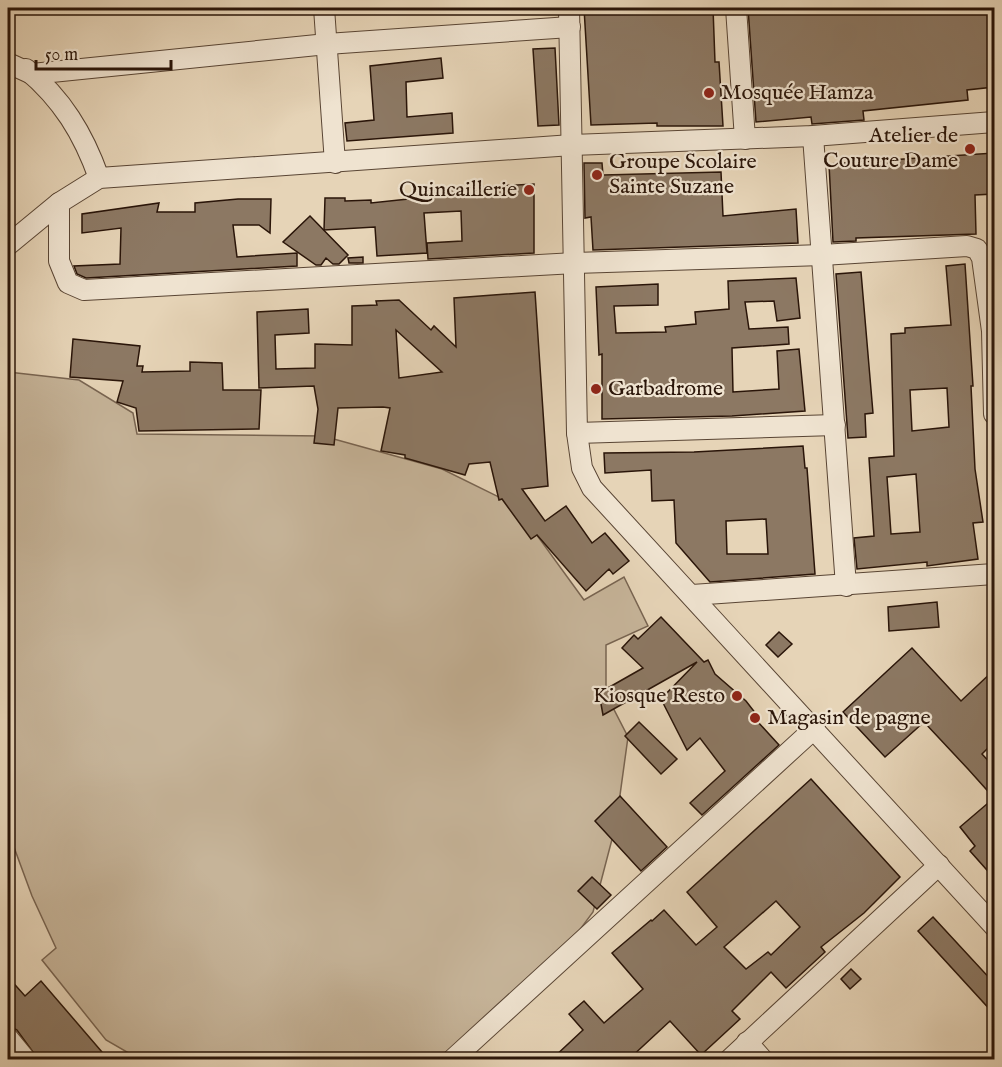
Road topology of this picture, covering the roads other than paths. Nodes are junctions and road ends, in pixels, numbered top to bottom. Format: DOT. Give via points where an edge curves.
graph roads {
  1 [pos="324,8"];
  2 [pos="568,8"];
  3 [pos="736,8"];
  4 [pos="570,27"];
  5 [pos="327,44"];
  6 [pos="8,54"];
  7 [pos="8,63"];
  8 [pos="32,74"];
  9 [pos="994,122"];
  10 [pos="813,136"];
  11 [pos="745,139"];
  12 [pos="572,146"];
  13 [pos="335,163"];
  14 [pos="99,178"];
  15 [pos="59,203"];
  16 [pos="8,244"];
  17 [pos="822,255"];
  18 [pos="575,262"];
  19 [pos="993,333"];
  20 [pos="994,414"];
  21 [pos="835,425"];
  22 [pos="577,432"];
  23 [pos="994,574"];
  24 [pos="846,586"];
  25 [pos="692,595"];
  26 [pos="815,728"];
  27 [pos="939,865"];
  28 [pos="994,926"];
  29 [pos="8,1038"];
  30 [pos="747,1042"];
  31 [pos="26,1059"];
  32 [pos="452,1059"];
  33 [pos="729,1059"];
  34 [pos="763,1059"];
  1 -- 5 [label="street"];
  2 -- 4 [label="street"];
  3 -- 11 [label="street"];
  4 -- 5 [label="street"];
  4 -- 12 [label="street"];
  5 -- 8 [label="street"];
  5 -- 13 [label="street"];
  6 -- 8 [label="street"];
  7 -- 8 [label="street"];
  8 -- 14 [label="street" via="75,123 87,142"];
  9 -- 10 [label="street"];
  10 -- 11 [label="street"];
  10 -- 17 [label="street"];
  11 -- 12 [label="street"];
  12 -- 13 [label="street"];
  12 -- 18 [label="street"];
  13 -- 14 [label="street"];
  14 -- 15 [label="street"];
  15 -- 16 [label="street"];
  15 -- 18 [label="street" via="59,261 68,283 84,290"];
  17 -- 18 [label="street"];
  17 -- 19 [label="street" via="967,246 977,249 982,258"];
  17 -- 21 [label="street"];
  18 -- 22 [label="street"];
  19 -- 20 [label="street"];
  21 -- 22 [label="street"];
  21 -- 24 [label="street"];
  22 -- 25 [label="street" via="582,468 592,488"];
  23 -- 24 [label="street"];
  24 -- 25 [label="street"];
  25 -- 26 [label="street"];
  26 -- 27 [label="street"];
  26 -- 32 [label="street"];
  27 -- 28 [label="street"];
  27 -- 30 [label="street"];
  29 -- 31 [label="street"];
  30 -- 33 [label="street"];
  30 -- 34 [label="street"];
}
